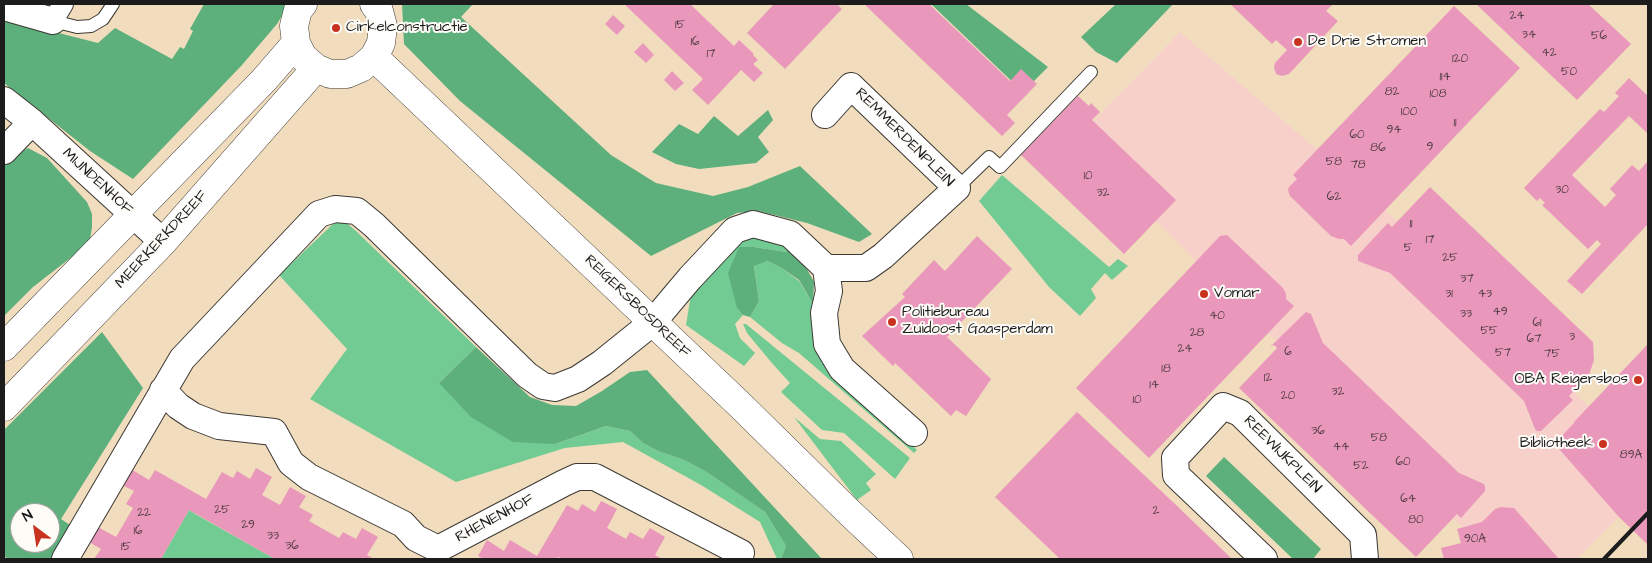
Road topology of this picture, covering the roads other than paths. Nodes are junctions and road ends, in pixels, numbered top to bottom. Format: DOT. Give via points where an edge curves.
graph roads {
  1 [pos="113,4"];
  2 [pos="303,4"];
  3 [pos="374,4"];
  4 [pos="4,7"];
  5 [pos="58,12"];
  6 [pos="296,43"];
  7 [pos="374,57"];
  8 [pos="316,68"];
  9 [pos="1091,72"];
  10 [pos="4,100"];
  11 [pos="825,115"];
  12 [pos="32,122"];
  13 [pos="4,151"];
  14 [pos="957,188"];
  15 [pos="133,215"];
  16 [pos="162,242"];
  17 [pos="826,268"];
  18 [pos="653,322"];
  19 [pos="4,347"];
  20 [pos="163,390"];
  21 [pos="4,406"];
  22 [pos="914,433"];
  23 [pos="741,553"];
  24 [pos="65,559"];
  25 [pos="899,559"];
  26 [pos="1264,559"];
  27 [pos="1365,559"];
  1 -- 5 [label="lane" via="103,19 91,26 77,27"];
  2 -- 6 [label="main road" via="294,26"];
  3 -- 7 [label="main road" via="383,26 381,43"];
  4 -- 5 [label="street"];
  6 -- 8 [label="main road" via="303,57"];
  6 -- 15 [label="main road"];
  7 -- 8 [label="main road" via="362,68 347,74 330,74"];
  7 -- 18 [label="main road, REIGERSBOSDREEF"];
  8 -- 16 [label="main road, MEERKERKDREEF"];
  9 -- 14 [label="lane" via="1000,167 989,156"];
  10 -- 12 [label="street, MIJNDENHOF"];
  11 -- 14 [label="street, REMMERDENPLEIN" via="851,86"];
  12 -- 13 [label="street"];
  12 -- 15 [label="street, MIJNDENHOF"];
  14 -- 17 [label="street, REMMERDENPLEIN" via="866,268"];
  15 -- 16 [label="street, MIJNDENHOF"];
  15 -- 19 [label="main road"];
  16 -- 21 [label="main road, MEERKERKDREEF"];
  17 -- 18 [label="street" via="790,234 753,224 735,230"];
  17 -- 22 [label="street" via="829,291 824,313 827,344 842,369"];
  18 -- 20 [label="street" via="578,379 555,388 543,386 527,375 374,225 357,211 335,209 319,214 202,336 182,359"];
  18 -- 25 [label="main road, REIGERSBOSDREEF"];
  20 -- 23 [label="street, RHENENHOF" via="193,416 220,426 274,432 291,463 310,477 403,524 416,538 438,549 577,477 595,477"];
  20 -- 24 [label="street"];
  26 -- 27 [label="street, REEWIJKPLEIN" via="1176,474 1175,458 1223,406 1240,413 1363,535"];
}
